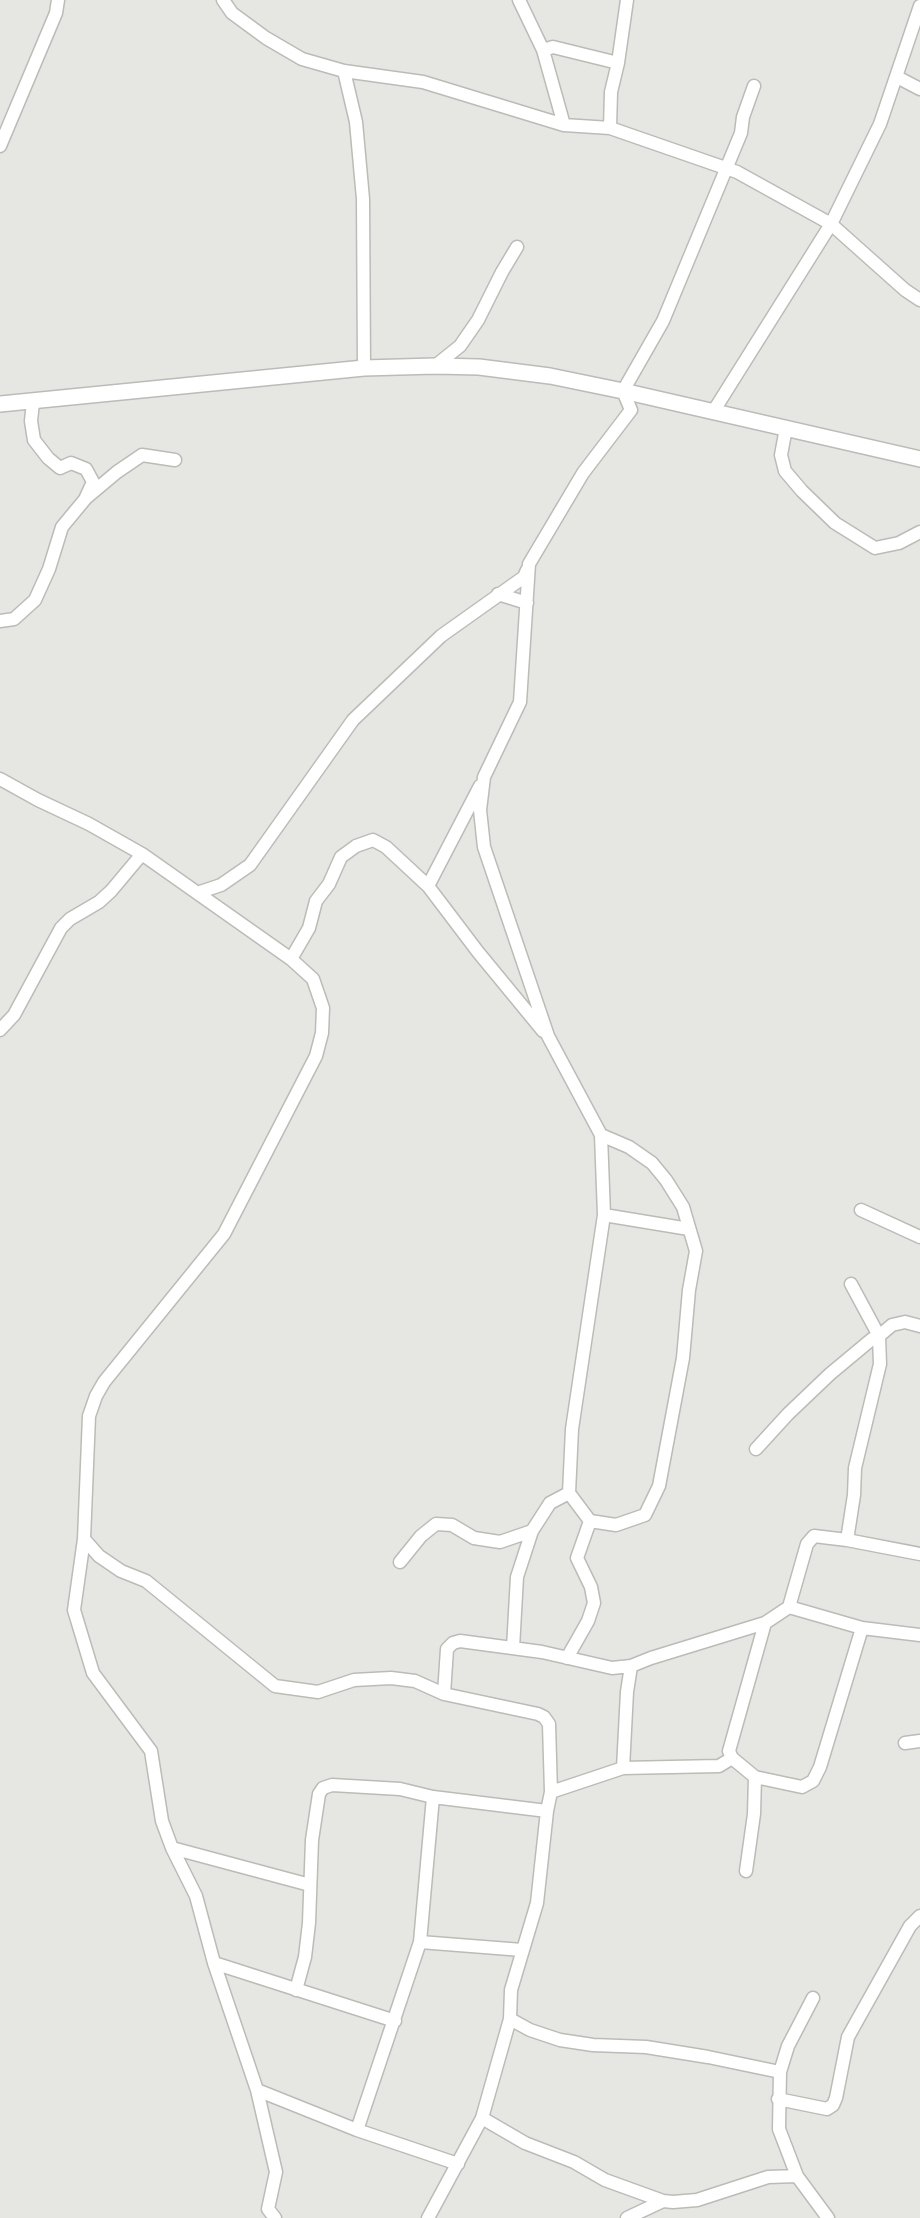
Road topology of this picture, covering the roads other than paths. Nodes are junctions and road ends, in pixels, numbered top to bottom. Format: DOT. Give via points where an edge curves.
graph roads {
  1 [pos="58,0"];
  2 [pos="223,0"];
  3 [pos="519,0"];
  4 [pos="627,0"];
  5 [pos="920,6"];
  6 [pos="543,50"];
  7 [pos="618,63"];
  8 [pos="344,71"];
  9 [pos="897,77"];
  10 [pos="754,86"];
  11 [pos="920,89"];
  12 [pos="564,125"];
  13 [pos="610,128"];
  14 [pos="0,146"];
  15 [pos="727,169"];
  16 [pos="831,224"];
  17 [pos="517,247"];
  18 [pos="920,300"];
  19 [pos="435,366"];
  20 [pos="364,368"];
  21 [pos="623,391"];
  22 [pos="33,402"];
  23 [pos="0,404"];
  24 [pos="713,412"];
  25 [pos="786,428"];
  26 [pos="920,459"];
  27 [pos="175,460"];
  28 [pos="86,498"];
  29 [pos="920,532"];
  30 [pos="529,564"];
  31 [pos="498,594"];
  32 [pos="526,603"];
  33 [pos="0,621"];
  34 [pos="484,777"];
  35 [pos="0,779"];
  36 [pos="142,854"];
  37 [pos="428,886"];
  38 [pos="198,893"];
  39 [pos="291,959"];
  40 [pos="0,1030"];
  41 [pos="548,1036"];
  42 [pos="601,1135"];
  43 [pos="861,1210"];
  44 [pos="604,1215"];
  45 [pos="689,1229"];
  46 [pos="920,1237"];
  47 [pos="851,1284"];
  48 [pos="920,1326"];
  49 [pos="879,1336"];
  50 [pos="756,1449"];
  51 [pos="568,1493"];
  52 [pos="590,1521"];
  53 [pos="532,1531"];
  54 [pos="84,1539"];
  55 [pos="847,1540"];
  56 [pos="920,1554"];
  57 [pos="400,1562"];
  58 [pos="789,1607"];
  59 [pos="765,1623"];
  60 [pos="862,1628"];
  61 [pos="920,1635"];
  62 [pos="513,1648"];
  63 [pos="567,1658"];
  64 [pos="631,1666"];
  65 [pos="444,1694"];
  66 [pos="920,1742"];
  67 [pos="905,1743"];
  68 [pos="732,1758"];
  69 [pos="623,1768"];
  70 [pos="755,1777"];
  71 [pos="551,1792"];
  72 [pos="433,1797"];
  73 [pos="547,1811"];
  74 [pos="172,1848"];
  75 [pos="746,1871"];
  76 [pos="310,1885"];
  77 [pos="920,1916"];
  78 [pos="420,1942"];
  79 [pos="522,1950"];
  80 [pos="214,1963"];
  81 [pos="296,1990"];
  82 [pos="813,1998"];
  83 [pos="510,2019"];
  84 [pos="394,2021"];
  85 [pos="780,2072"];
  86 [pos="257,2090"];
  87 [pos="778,2099"];
  88 [pos="482,2118"];
  89 [pos="357,2130"];
  90 [pos="458,2164"];
  91 [pos="797,2176"];
  92 [pos="663,2201"];
  93 [pos="274,2218"];
  94 [pos="428,2218"];
  95 [pos="627,2218"];
  96 [pos="829,2218"];
  1 -- 14 [label="street" via="57,13"];
  2 -- 8 [label="street" via="232,13 266,38 302,59"];
  3 -- 6 [label="street"];
  4 -- 7 [label="street"];
  5 -- 9 [label="street"];
  6 -- 7 [label="street" via="553,47"];
  6 -- 12 [label="street"];
  7 -- 13 [label="street" via="611,92"];
  8 -- 12 [label="street" via="423,82"];
  8 -- 20 [label="street" via="356,122 363,199"];
  9 -- 11 [label="street"];
  9 -- 16 [label="street" via="880,124"];
  10 -- 15 [label="street"];
  12 -- 13 [label="street"];
  13 -- 15 [label="street"];
  15 -- 16 [label="street"];
  15 -- 21 [label="street" via="663,321"];
  16 -- 18 [label="street"];
  16 -- 24 [label="street"];
  17 -- 19 [label="street" via="478,320 460,346"];
  19 -- 20 [label="main road"];
  19 -- 21 [label="main road" via="550,376"];
  20 -- 22 [label="main road"];
  21 -- 24 [label="main road"];
  21 -- 30 [label="street" via="631,410 583,473"];
  22 -- 23 [label="main road"];
  22 -- 28 [label="street" via="34,440 60,468 71,463 86,469 93,482"];
  24 -- 25 [label="main road"];
  25 -- 26 [label="main road"];
  25 -- 29 [label="street" via="781,455 785,471 835,523 875,548 899,543"];
  27 -- 28 [label="street" via="142,456"];
  28 -- 33 [label="street" via="62,527 50,569 35,600 14,619"];
  30 -- 31 [label="street" via="524,577"];
  30 -- 32 [label="street"];
  31 -- 32 [label="street"];
  31 -- 38 [label="street" via="441,636 353,720 250,865 221,885"];
  32 -- 34 [label="street" via="520,702"];
  34 -- 37 [label="street"];
  34 -- 41 [label="street" via="480,810 484,847"];
  35 -- 36 [label="street"];
  36 -- 38 [label="street"];
  36 -- 40 [label="street" via="99,902 61,928 14,1015"];
  37 -- 39 [label="street" via="386,847 373,840 356,846 341,857 316,901 309,928"];
  37 -- 41 [label="street"];
  38 -- 39 [label="street"];
  39 -- 54 [label="street" via="313,979 323,1008 316,1056 224,1234 96,1396 89,1416"];
  41 -- 42 [label="street"];
  42 -- 44 [label="street"];
  42 -- 45 [label="street" via="652,1163 683,1207"];
  43 -- 46 [label="street"];
  44 -- 45 [label="street"];
  44 -- 51 [label="street" via="572,1429"];
  45 -- 52 [label="street" via="696,1251 683,1358 659,1486 645,1515 616,1525"];
  47 -- 49 [label="street"];
  48 -- 49 [label="street" via="905,1322 892,1325"];
  49 -- 50 [label="street" via="830,1374"];
  49 -- 55 [label="street" via="880,1364 855,1468"];
  51 -- 52 [label="street"];
  51 -- 53 [label="street" via="550,1503"];
  52 -- 63 [label="street" via="577,1558 594,1603"];
  53 -- 57 [label="street" via="500,1542 474,1538 452,1525 436,1524"];
  53 -- 62 [label="street" via="517,1577"];
  54 -- 65 [label="street" via="99,1556 146,1581 275,1686 318,1692 354,1680 391,1678 415,1681"];
  54 -- 74 [label="street" via="74,1610 93,1674 151,1751 162,1821"];
  55 -- 56 [label="street"];
  55 -- 58 [label="street" via="814,1536 810,1539"];
  58 -- 59 [label="street"];
  58 -- 60 [label="street"];
  59 -- 64 [label="street"];
  59 -- 68 [label="street" via="729,1751"];
  60 -- 61 [label="street"];
  60 -- 70 [label="street" via="813,1781 802,1787"];
  62 -- 63 [label="street"];
  62 -- 65 [label="street" via="453,1643 447,1649"];
  63 -- 64 [label="street" via="612,1668"];
  64 -- 69 [label="street"];
  65 -- 71 [label="street" via="544,1717 549,1724"];
  66 -- 67 [label="street"];
  68 -- 69 [label="street" via="719,1766"];
  68 -- 70 [label="street"];
  69 -- 71 [label="street"];
  70 -- 75 [label="street"];
  71 -- 73 [label="street"];
  72 -- 73 [label="street"];
  72 -- 76 [label="street" via="400,1789 332,1785 323,1788 318,1794"];
  72 -- 78 [label="street"];
  73 -- 79 [label="street" via="537,1903"];
  74 -- 76 [label="street"];
  74 -- 80 [label="street" via="196,1896"];
  76 -- 81 [label="street" via="305,1957"];
  77 -- 87 [label="street" via="910,1926 848,2037 833,2104 827,2109"];
  78 -- 79 [label="street"];
  78 -- 84 [label="street"];
  79 -- 83 [label="street" via="511,1990"];
  80 -- 81 [label="street"];
  80 -- 86 [label="street"];
  81 -- 84 [label="street"];
  82 -- 85 [label="street" via="788,2046"];
  83 -- 85 [label="street" via="560,2040 646,2047"];
  83 -- 88 [label="street"];
  84 -- 89 [label="street"];
  85 -- 87 [label="street"];
  86 -- 89 [label="street"];
  86 -- 93 [label="street" via="276,2172 268,2209"];
  87 -- 91 [label="street" via="779,2128"];
  88 -- 90 [label="street"];
  88 -- 92 [label="street" via="605,2180"];
  89 -- 90 [label="street"];
  90 -- 94 [label="street"];
  91 -- 92 [label="street" via="768,2177 697,2200"];
  91 -- 96 [label="street"];
  92 -- 95 [label="street"];
}
